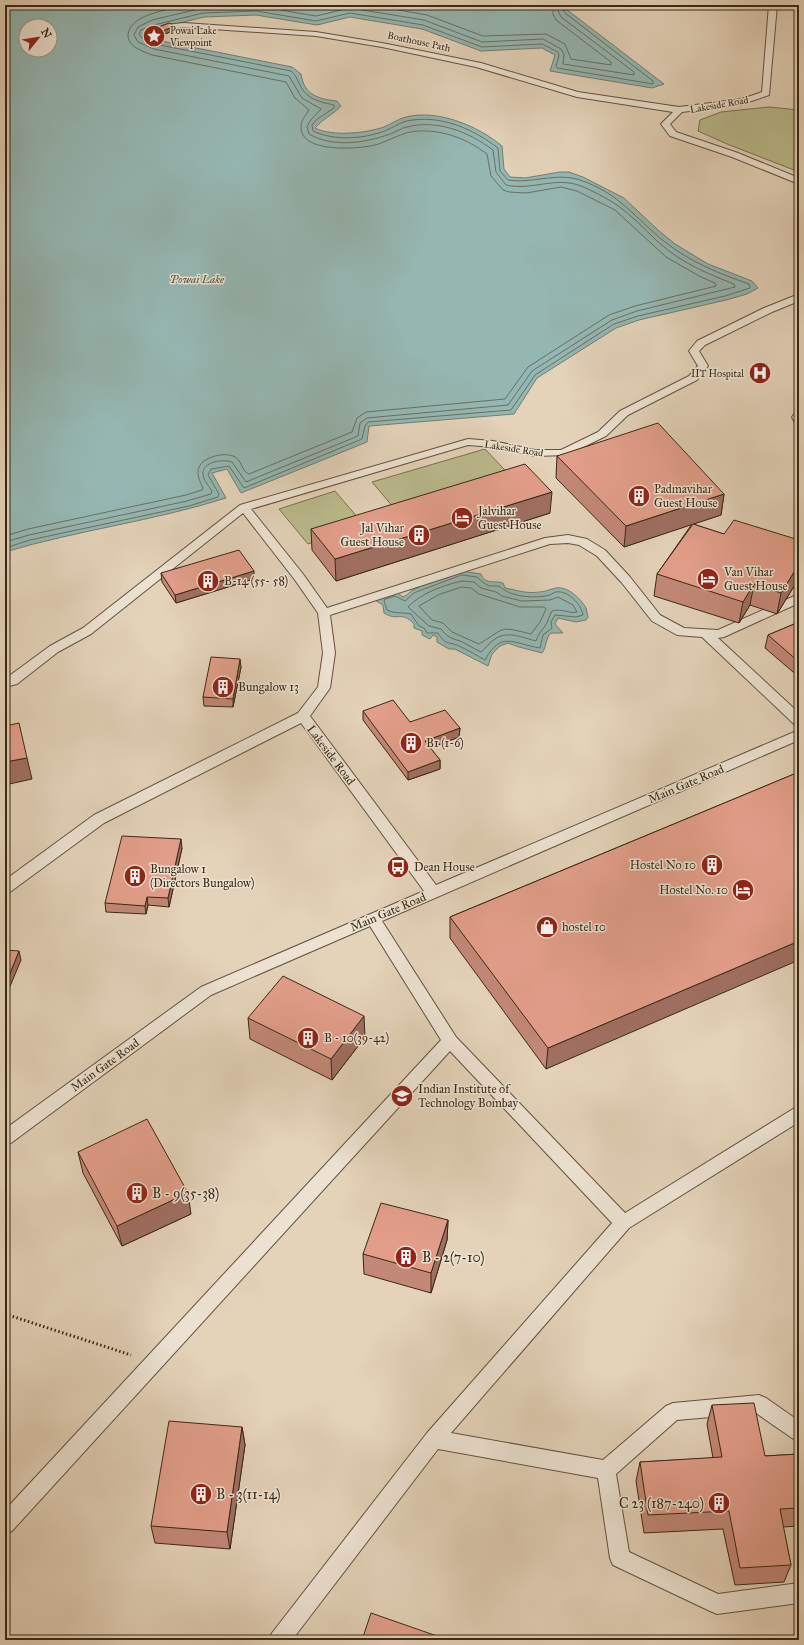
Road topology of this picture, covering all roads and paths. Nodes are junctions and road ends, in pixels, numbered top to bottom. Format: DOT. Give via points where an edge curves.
graph roads {
  1 [pos="773,5"];
  2 [pos="150,34"];
  3 [pos="679,110"];
  4 [pos="799,181"];
  5 [pos="799,297"];
  6 [pos="799,415"];
  7 [pos="799,421"];
  8 [pos="244,507"];
  9 [pos="799,598"];
  10 [pos="324,612"];
  11 [pos="705,633"];
  12 [pos="5,683"];
  13 [pos="303,716"];
  14 [pos="799,721"];
  15 [pos="799,734"];
  16 [pos="5,888"];
  17 [pos="434,893"];
  18 [pos="373,919"];
  19 [pos="450,1041"];
  20 [pos="799,1114"];
  21 [pos="5,1138"];
  22 [pos="623,1223"];
  23 [pos="5,1314"];
  24 [pos="155,1362"];
  25 [pos="799,1432"];
  26 [pos="434,1439"];
  27 [pos="606,1470"];
  28 [pos="5,1524"];
  29 [pos="799,1593"];
  30 [pos="279,1640"];
  1 -- 3 [label="lane, Lakeside Road" via="766,93 743,102"];
  2 -- 3 [label="lane, Boathouse Path" via="168,27 184,25 316,34 478,65 577,94"];
  3 -- 4 [label="lane, Lakeside Road" via="665,124 672,134 736,155"];
  5 -- 8 [label="lane, Lakeside Road" via="701,344 694,352 703,366 693,378 624,413 602,434 563,453 535,453 493,444 468,442"];
  6 -- 7 [label="lane"];
  8 -- 10 [label="lane, Lakeside Road"];
  8 -- 12 [label="lane, Lakeside Road" via="87,631 54,649 12,681"];
  9 -- 11 [label="lane" via="720,634"];
  10 -- 11 [label="lane" via="549,541 568,539 583,542 601,553 656,618 681,632"];
  10 -- 13 [label="lane, Lakeside Road" via="329,652 324,688"];
  11 -- 14 [label="lane"];
  13 -- 16 [label="lane" via="99,819"];
  13 -- 17 [label="lane, Lakeside Road"];
  15 -- 17 [label="lane, Main Gate Road"];
  17 -- 18 [label="lane, Main Gate Road"];
  18 -- 19 [label="lane"];
  18 -- 21 [label="lane, Main Gate Road" via="206,991"];
  19 -- 22 [label="lane"];
  19 -- 24 [label="lane"];
  20 -- 22 [label="lane"];
  22 -- 26 [label="lane"];
  23 -- 24 [label="path"];
  24 -- 28 [label="lane"];
  25 -- 27 [label="lane" via="759,1404 673,1412"];
  26 -- 27 [label="lane"];
  26 -- 30 [label="lane"];
  27 -- 29 [label="lane" via="620,1558 717,1604"];
}
